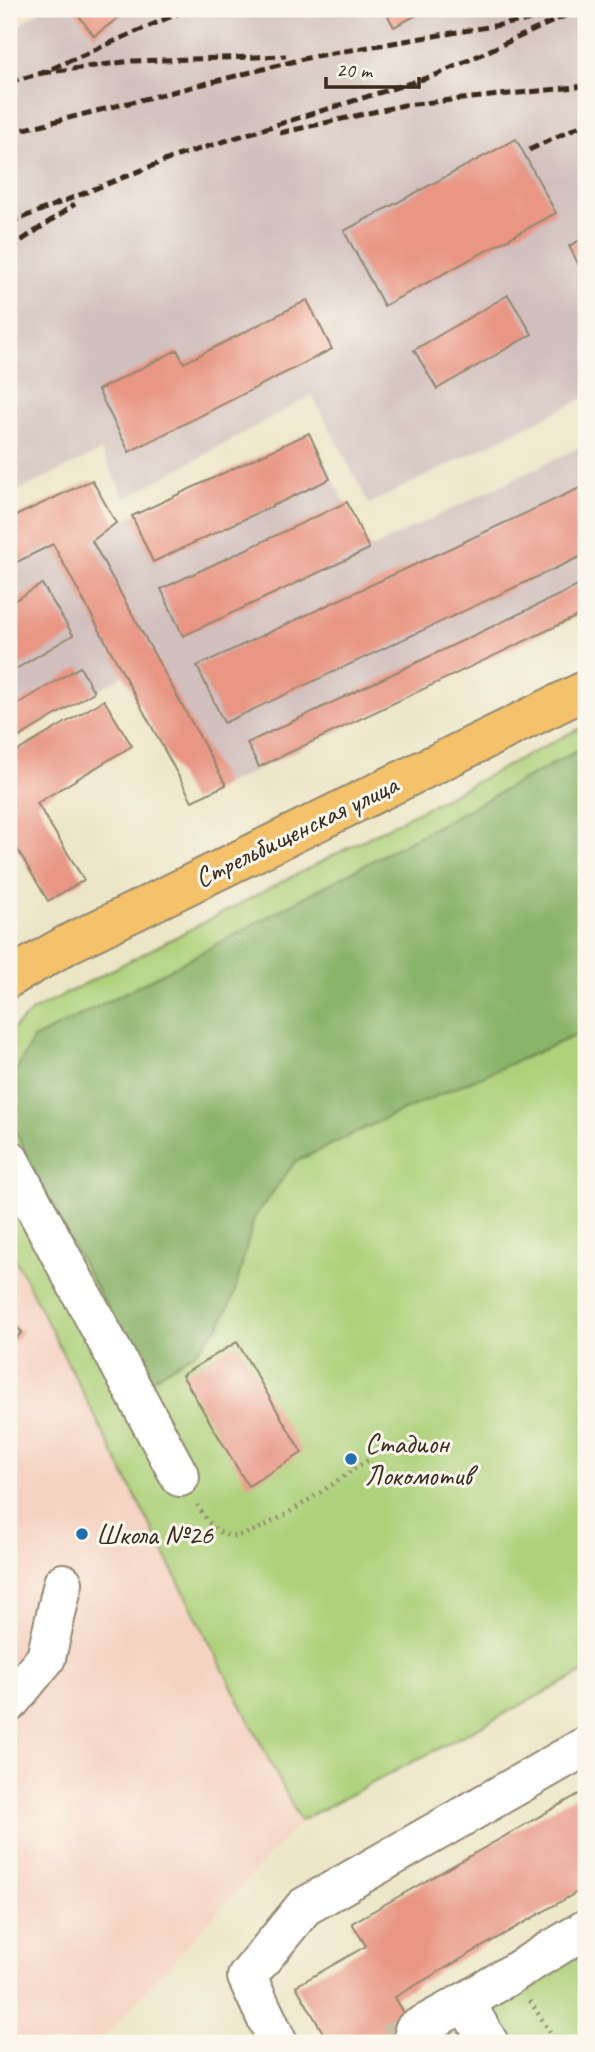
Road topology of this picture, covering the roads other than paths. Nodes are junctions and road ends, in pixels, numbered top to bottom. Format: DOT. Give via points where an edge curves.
graph roads {
  1 [pos="586,690"];
  2 [pos="9,978"];
  3 [pos="9,1159"];
  4 [pos="180,1477"];
  5 [pos="63,1583"];
  6 [pos="9,1703"];
  7 [pos="586,1746"];
  8 [pos="586,1929"];
  9 [pos="465,2002"];
  10 [pos="414,2030"];
  11 [pos="278,2043"];
  12 [pos="489,2043"];
  1 -- 2 [label="main road, Стрельбищенская улица" via="68,944"];
  3 -- 4 [label="lane"];
  5 -- 6 [label="lane" via="46,1658"];
  7 -- 11 [label="lane" via="304,1908 247,1977"];
  8 -- 9 [label="lane"];
  9 -- 10 [label="lane"];
  9 -- 12 [label="lane"];
}
